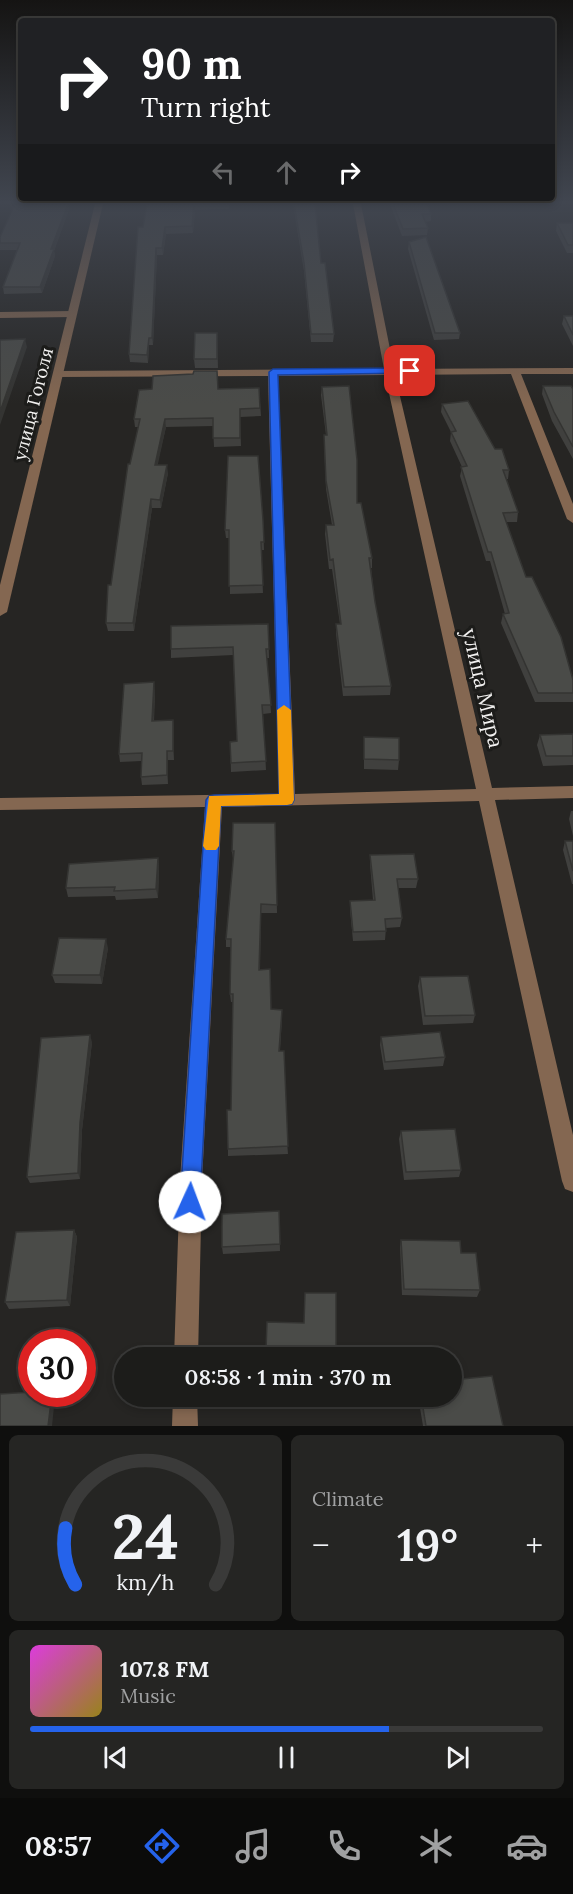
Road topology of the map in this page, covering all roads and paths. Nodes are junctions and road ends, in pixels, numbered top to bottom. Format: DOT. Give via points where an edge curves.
graph roads {
  1 [pos="83,271"];
  2 [pos="370,271"];
  3 [pos="72,314"];
  4 [pos="0,315"];
  5 [pos="389,371"];
  6 [pos="573,371"];
  7 [pos="273,372"];
  8 [pos="515,372"];
  9 [pos="58,374"];
  10 [pos="573,519"];
  11 [pos="0,612"];
  12 [pos="573,792"];
  13 [pos="486,795"];
  14 [pos="214,800"];
  15 [pos="287,800"];
  16 [pos="0,804"];
  17 [pos="573,1181"];
  18 [pos="186,1347"];
  19 [pos="186,1407"];
  20 [pos="185,1426"];
  1 -- 3 [label="street, улица Гоголя"];
  2 -- 5 [label="street, улица Мира"];
  3 -- 4 [label="street"];
  3 -- 9 [label="street, улица Гоголя"];
  5 -- 7 [label="street"];
  5 -- 8 [label="street"];
  5 -- 13 [label="street, улица Мира"];
  6 -- 8 [label="street"];
  7 -- 9 [label="street"];
  7 -- 15 [label="street"];
  8 -- 10 [label="street"];
  9 -- 11 [label="street, улица Гоголя"];
  12 -- 13 [label="street"];
  13 -- 15 [label="street"];
  13 -- 17 [label="street, улица Мира"];
  14 -- 15 [label="street"];
  14 -- 16 [label="street"];
  14 -- 18 [label="street" via="190,1180"];
  19 -- 20 [label="street"];
}
